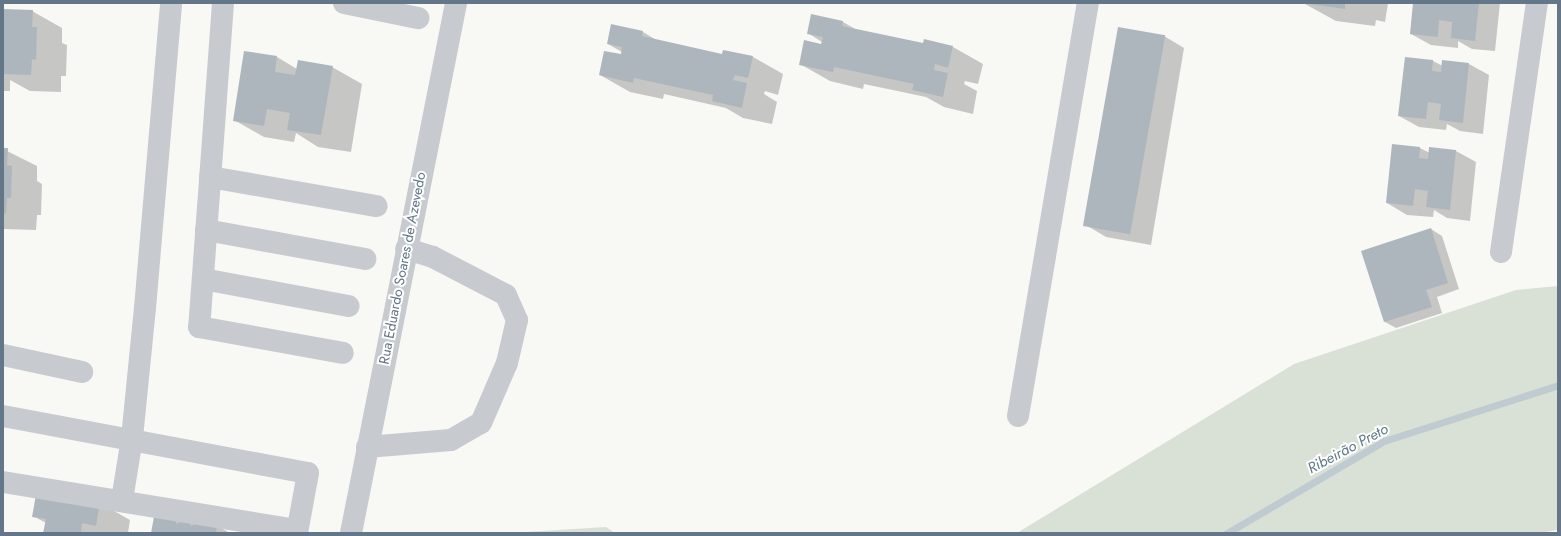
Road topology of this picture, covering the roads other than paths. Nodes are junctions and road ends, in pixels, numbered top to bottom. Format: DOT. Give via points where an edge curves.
graph roads {
  1 [pos="171,3"];
  2 [pos="223,3"];
  3 [pos="344,3"];
  4 [pos="456,3"];
  5 [pos="1088,3"];
  6 [pos="1536,3"];
  7 [pos="418,18"];
  8 [pos="210,177"];
  9 [pos="376,206"];
  10 [pos="206,230"];
  11 [pos="406,249"];
  12 [pos="1501,252"];
  13 [pos="365,259"];
  14 [pos="203,279"];
  15 [pos="348,306"];
  16 [pos="342,353"];
  17 [pos="3,355"];
  18 [pos="82,372"];
  19 [pos="3,416"];
  20 [pos="1018,416"];
  21 [pos="132,438"];
  22 [pos="367,447"];
  23 [pos="3,482"];
  24 [pos="122,500"];
  25 [pos="297,532"];
  26 [pos="351,533"];
  1 -- 21 [label="street"];
  2 -- 8 [label="street"];
  3 -- 7 [label="street"];
  4 -- 11 [label="street, Rua Eduardo Soares de Azevedo"];
  5 -- 20 [label="street"];
  6 -- 12 [label="street"];
  8 -- 9 [label="street"];
  8 -- 10 [label="street"];
  10 -- 13 [label="street"];
  10 -- 14 [label="street"];
  11 -- 22 [label="street, Rua Eduardo Soares de Azevedo"];
  11 -- 22 [label="street" via="432,257 506,295 517,320 507,363 481,423 451,440"];
  14 -- 15 [label="street"];
  14 -- 16 [label="street" via="199,327"];
  17 -- 18 [label="street"];
  19 -- 21 [label="street"];
  21 -- 24 [label="street"];
  21 -- 25 [label="street" via="308,473"];
  22 -- 26 [label="street, Rua Eduardo Soares de Azevedo"];
  23 -- 24 [label="street"];
  24 -- 25 [label="street"];
}
